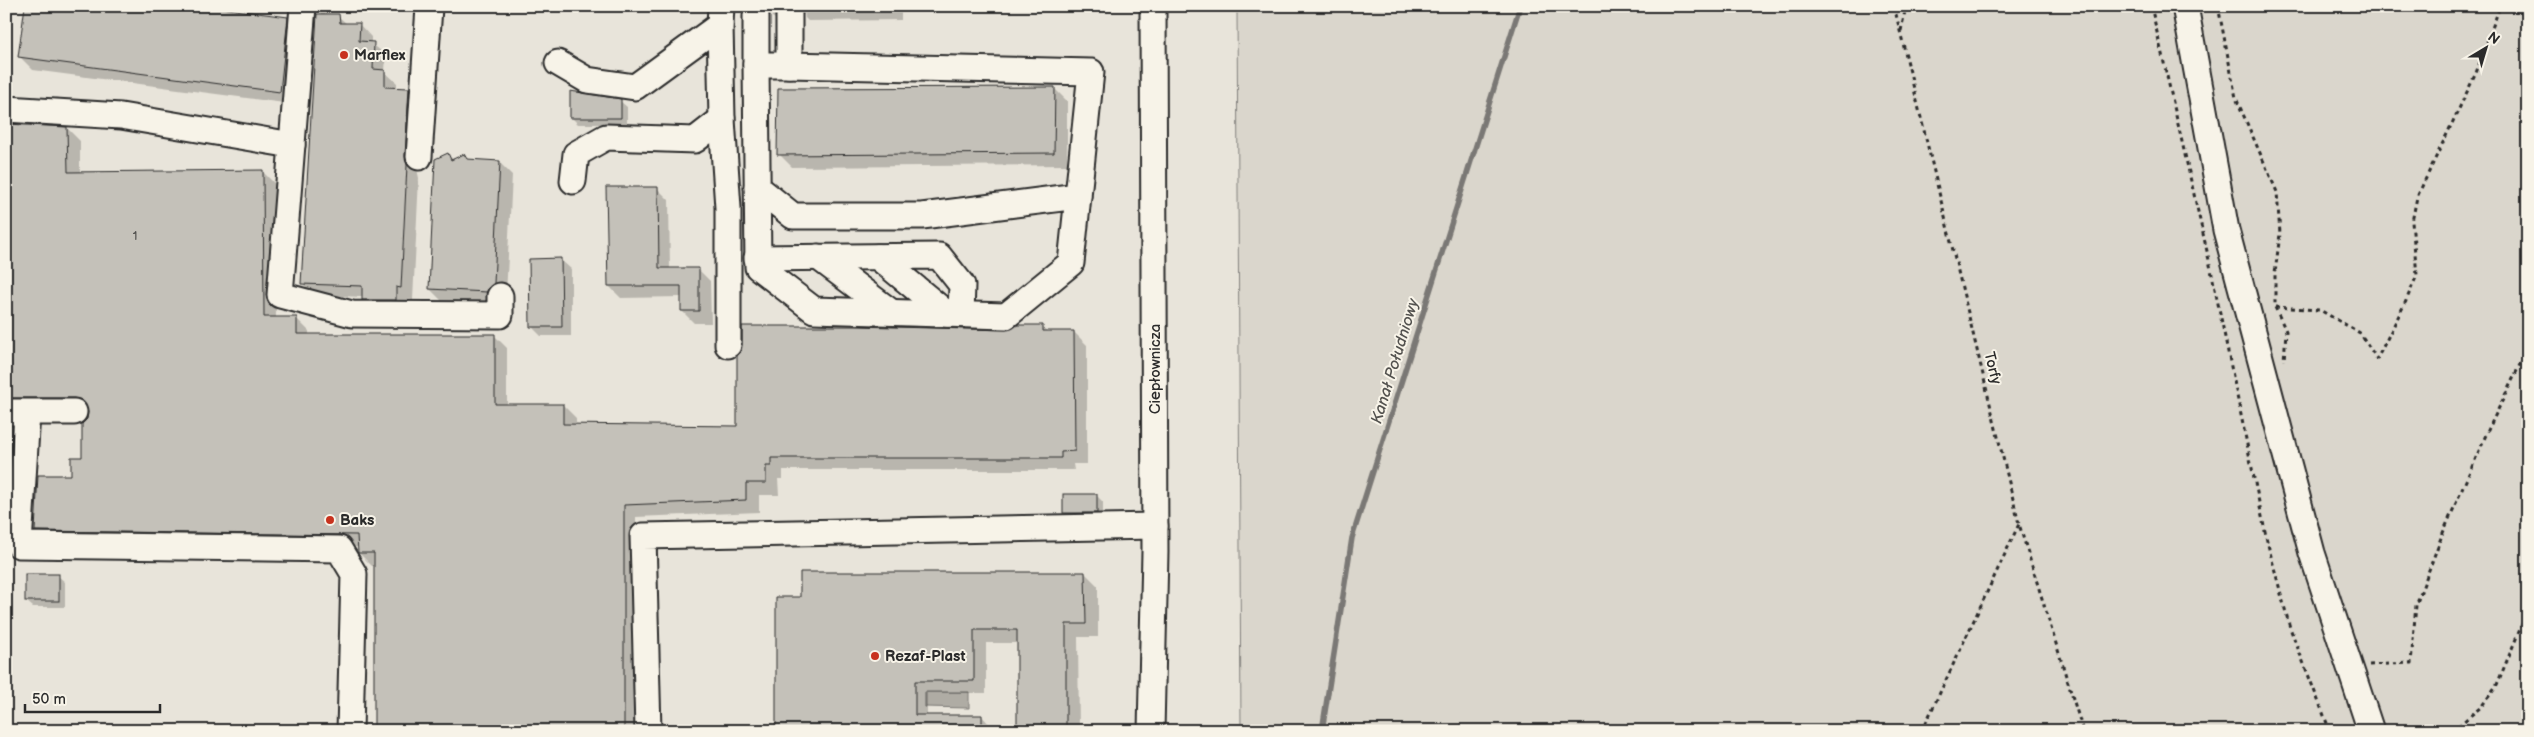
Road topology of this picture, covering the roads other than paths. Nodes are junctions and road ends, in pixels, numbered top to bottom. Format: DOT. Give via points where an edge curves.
graph roads {
  1 [pos="303,6"];
  2 [pos="426,6"];
  3 [pos="789,6"];
  4 [pos="1153,6"];
  5 [pos="2185,6"];
  6 [pos="721,16"];
  7 [pos="756,16"];
  8 [pos="558,63"];
  9 [pos="756,65"];
  10 [pos="789,65"];
  11 [pos="6,109"];
  12 [pos="722,119"];
  13 [pos="292,145"];
  14 [pos="419,156"];
  15 [pos="573,181"];
  16 [pos="757,187"];
  17 [pos="1078,196"];
  18 [pos="818,257"];
  19 [pos="878,257"];
  20 [pos="757,258"];
  21 [pos="500,296"];
  22 [pos="890,312"];
  23 [pos="954,314"];
  24 [pos="728,345"];
  25 [pos="17,412"];
  26 [pos="74,412"];
  27 [pos="1155,526"];
  28 [pos="350,731"];
  29 [pos="648,731"];
  30 [pos="1151,731"];
  31 [pos="2372,731"];
  1 -- 13 [label="street"];
  2 -- 14 [label="street"];
  3 -- 10 [label="street"];
  4 -- 27 [label="street, Ciepłownicza"];
  5 -- 31 [label="street" via="2226,230 2312,553"];
  6 -- 8 [label="street" via="635,87 587,80"];
  6 -- 12 [label="street"];
  7 -- 9 [label="street"];
  9 -- 10 [label="street"];
  9 -- 16 [label="street"];
  10 -- 17 [label="street" via="1091,72"];
  11 -- 13 [label="street" via="121,116"];
  12 -- 15 [label="street" via="695,140 606,137 576,154"];
  12 -- 24 [label="street" via="728,208"];
  13 -- 21 [label="street" via="280,295 352,314 500,315"];
  16 -- 17 [label="street" via="793,216 922,216"];
  16 -- 20 [label="street"];
  17 -- 23 [label="street" via="1071,262 1006,316"];
  18 -- 19 [label="street"];
  18 -- 20 [label="street"];
  18 -- 22 [label="street"];
  19 -- 23 [label="street"];
  19 -- 23 [label="street" via="939,256 962,285"];
  20 -- 22 [label="street" via="758,267 814,310"];
  22 -- 23 [label="street"];
  25 -- 26 [label="street"];
  25 -- 28 [label="street" via="18,545 339,549 354,574"];
  27 -- 29 [label="street" via="644,536"];
  27 -- 30 [label="street, Ciepłownicza"];
}
